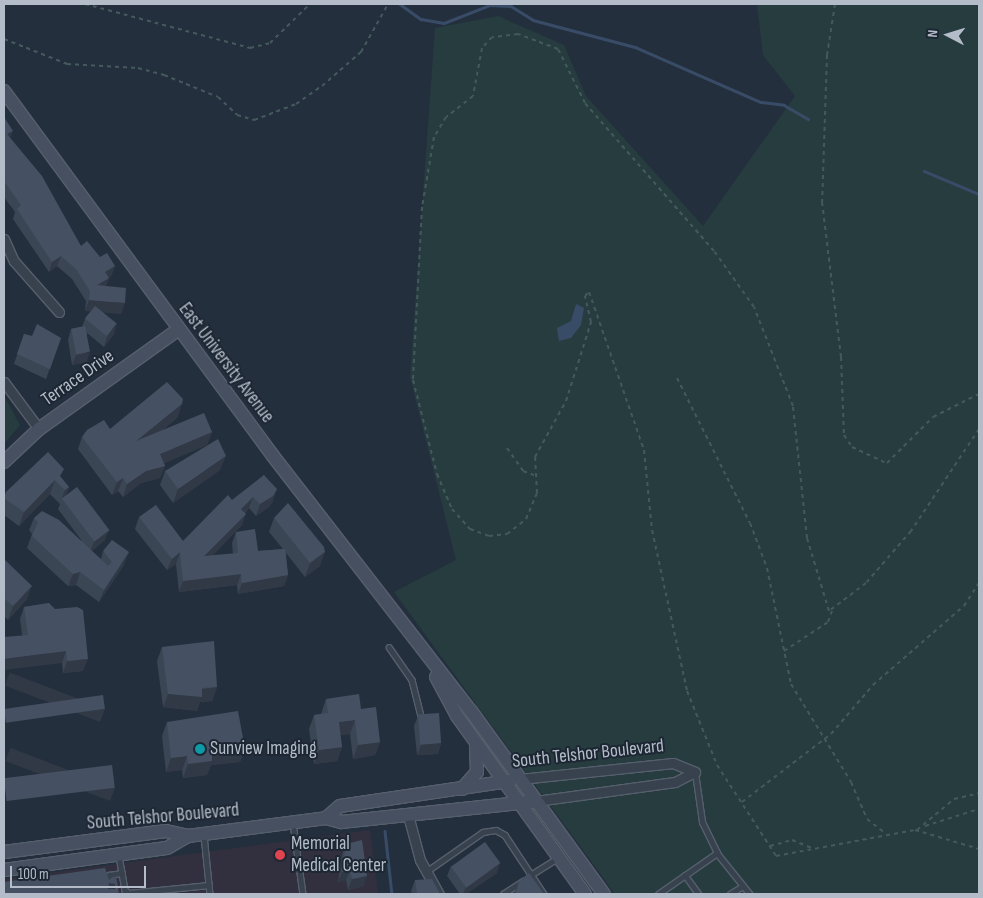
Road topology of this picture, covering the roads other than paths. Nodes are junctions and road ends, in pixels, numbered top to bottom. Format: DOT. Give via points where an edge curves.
graph roads {
  1 [pos="4,91"];
  2 [pos="4,239"];
  3 [pos="59,312"];
  4 [pos="178,330"];
  5 [pos="4,382"];
  6 [pos="39,429"];
  7 [pos="4,462"];
  8 [pos="389,647"];
  9 [pos="423,653"];
  10 [pos="421,716"];
  11 [pos="476,742"];
  12 [pos="695,772"];
  13 [pos="520,779"];
  14 [pos="504,782"];
  15 [pos="462,789"];
  16 [pos="536,801"];
  17 [pos="517,802"];
  18 [pos="408,815"];
  19 [pos="326,818"];
  20 [pos="294,830"];
  21 [pos="204,834"];
  22 [pos="188,836"];
  23 [pos="124,837"];
  24 [pos="4,852"];
  25 [pos="717,853"];
  26 [pos="123,854"];
  27 [pos="558,858"];
  28 [pos="4,870"];
  29 [pos="426,872"];
  30 [pos="122,873"];
  31 [pos="531,875"];
  32 [pos="686,875"];
  33 [pos="108,883"];
  34 [pos="209,885"];
  35 [pos="743,886"];
  36 [pos="130,894"];
  37 [pos="210,894"];
  38 [pos="303,894"];
  39 [pos="439,894"];
  40 [pos="503,894"];
  41 [pos="544,894"];
  42 [pos="585,894"];
  43 [pos="604,894"];
  44 [pos="658,894"];
  45 [pos="699,894"];
  46 [pos="730,894"];
  47 [pos="750,894"];
  1 -- 4 [label="main road, East University Avenue"];
  2 -- 3 [label="street" via="14,260"];
  4 -- 6 [label="main road, Terrace Drive"];
  4 -- 9 [label="main road, East University Avenue"];
  5 -- 6 [label="street"];
  6 -- 7 [label="main road, Terrace Drive"];
  8 -- 10 [label="lane" via="412,680"];
  9 -- 11 [label="main road, East University Avenue"];
  9 -- 13 [label="main road, East University Avenue"];
  11 -- 14 [label="main road, East University Avenue"];
  11 -- 15 [label="main road" via="477,772"];
  12 -- 13 [label="street, South Telshor Boulevard" via="673,763"];
  12 -- 16 [label="street, South Telshor Boulevard" via="675,782"];
  12 -- 25 [label="lane" via="702,822"];
  13 -- 14 [label="main road, South Telshor Boulevard"];
  13 -- 16 [label="main road, East University Avenue"];
  14 -- 15 [label="main road, South Telshor Boulevard"];
  14 -- 17 [label="main road, East University Avenue"];
  15 -- 19 [label="main road, South Telshor Boulevard" via="340,806"];
  16 -- 17 [label="main road, South Telshor Boulevard"];
  16 -- 43 [label="main road, East University Avenue"];
  17 -- 18 [label="main road, South Telshor Boulevard"];
  17 -- 27 [label="main road, East University Avenue"];
  18 -- 19 [label="main road, South Telshor Boulevard" via="341,822"];
  18 -- 29 [label="street"];
  19 -- 21 [label="main road, South Telshor Boulevard"];
  20 -- 38 [label="lane"];
  21 -- 22 [label="main road, South Telshor Boulevard"];
  21 -- 34 [label="lane"];
  22 -- 23 [label="main road, South Telshor Boulevard" via="166,831"];
  22 -- 26 [label="main road, South Telshor Boulevard" via="167,848"];
  23 -- 24 [label="main road, South Telshor Boulevard"];
  23 -- 26 [label="main road"];
  25 -- 32 [label="lane"];
  25 -- 35 [label="lane"];
  26 -- 28 [label="main road, South Telshor Boulevard"];
  26 -- 30 [label="lane"];
  27 -- 31 [label="lane"];
  27 -- 42 [label="main road, East University Avenue"];
  29 -- 31 [label="lane" via="493,829 505,835"];
  29 -- 39 [label="street"];
  30 -- 33 [label="lane" via="109,876"];
  30 -- 36 [label="lane"];
  31 -- 40 [label="lane"];
  31 -- 41 [label="lane"];
  32 -- 44 [label="lane"];
  32 -- 45 [label="lane"];
  34 -- 36 [label="lane"];
  34 -- 37 [label="lane"];
  35 -- 46 [label="lane"];
  35 -- 47 [label="lane"];
}
